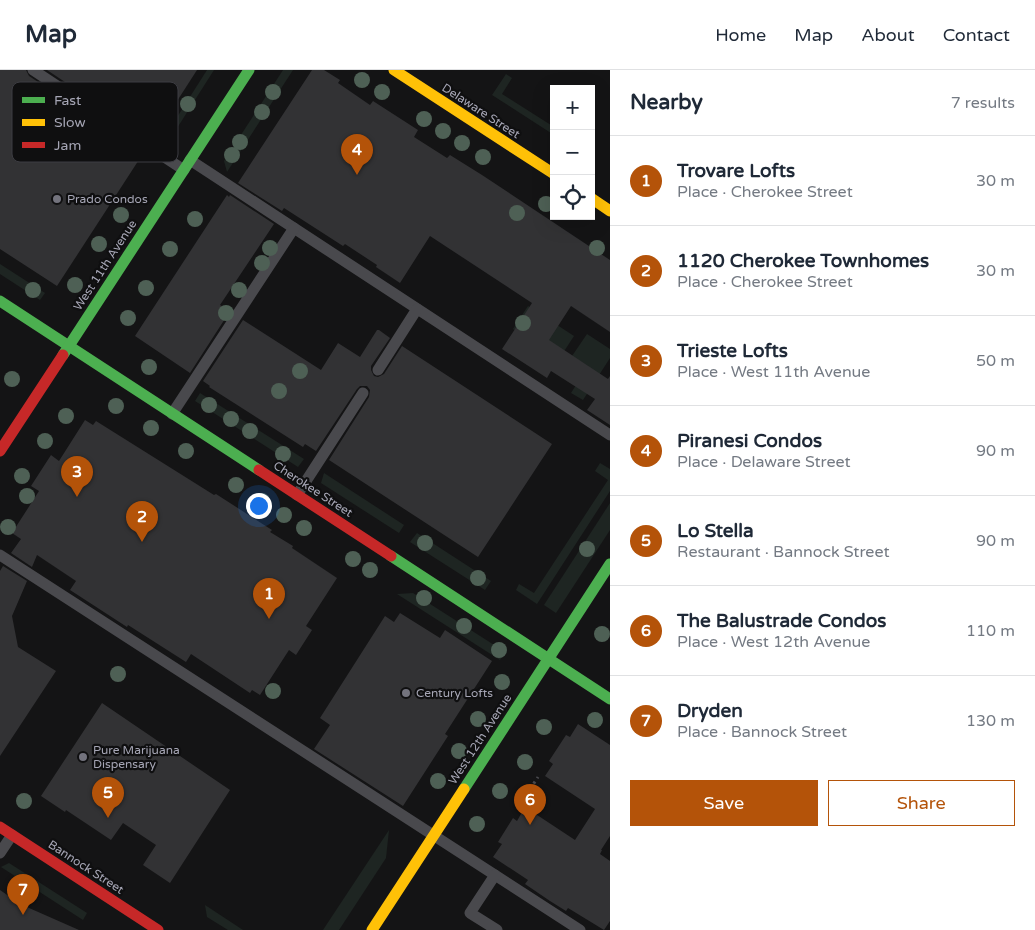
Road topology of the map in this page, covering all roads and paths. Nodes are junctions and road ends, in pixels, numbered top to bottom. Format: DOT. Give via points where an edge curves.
graph roads {
  1 [pos="33,70"];
  2 [pos="249,70"];
  3 [pos="394,70"];
  4 [pos="51,82"];
  5 [pos="190,160"];
  6 [pos="172,162"];
  7 [pos="184,170"];
  8 [pos="550,171"];
  9 [pos="595,201"];
  10 [pos="610,211"];
  11 [pos="294,228"];
  12 [pos="0,301"];
  13 [pos="417,309"];
  14 [pos="68,346"];
  15 [pos="378,370"];
  16 [pos="363,393"];
  17 [pos="172,414"];
  18 [pos="610,435"];
  19 [pos="0,451"];
  20 [pos="297,495"];
  21 [pos="0,555"];
  22 [pos="610,564"];
  23 [pos="548,659"];
  24 [pos="610,699"];
  25 [pos="538,777"];
  26 [pos="523,800"];
  27 [pos="0,828"];
  28 [pos="12,835"];
  29 [pos="434,835"];
  30 [pos="0,853"];
  31 [pos="495,875"];
  32 [pos="158,930"];
  33 [pos="372,930"];
  34 [pos="497,930"];
  35 [pos="580,930"];
  1 -- 4 [label="lane"];
  2 -- 5 [label="street, West 11th Avenue"];
  3 -- 8 [label="street, Delaware Street"];
  5 -- 7 [label="street, West 11th Avenue"];
  5 -- 11 [label="lane"];
  6 -- 7 [label="lane"];
  7 -- 14 [label="street, West 11th Avenue"];
  9 -- 10 [label="street"];
  11 -- 13 [label="lane"];
  11 -- 17 [label="lane"];
  12 -- 14 [label="street, Cherokee Street"];
  13 -- 15 [label="lane"];
  13 -- 18 [label="lane"];
  14 -- 17 [label="street, Cherokee Street"];
  14 -- 19 [label="street, West 11th Avenue"];
  16 -- 20 [label="lane"];
  17 -- 20 [label="street, Cherokee Street"];
  20 -- 23 [label="street, Cherokee Street"];
  21 -- 29 [label="lane"];
  22 -- 23 [label="street, West 12th Avenue"];
  23 -- 24 [label="street, Cherokee Street"];
  23 -- 29 [label="street, West 12th Avenue"];
  25 -- 26 [label="path"];
  27 -- 28 [label="street, Bannock Street"];
  28 -- 30 [label="lane"];
  28 -- 32 [label="street, Bannock Street"];
  29 -- 31 [label="lane"];
  29 -- 33 [label="street, West 12th Avenue"];
  31 -- 34 [label="lane" via="470,912"];
  31 -- 35 [label="lane"];
}
